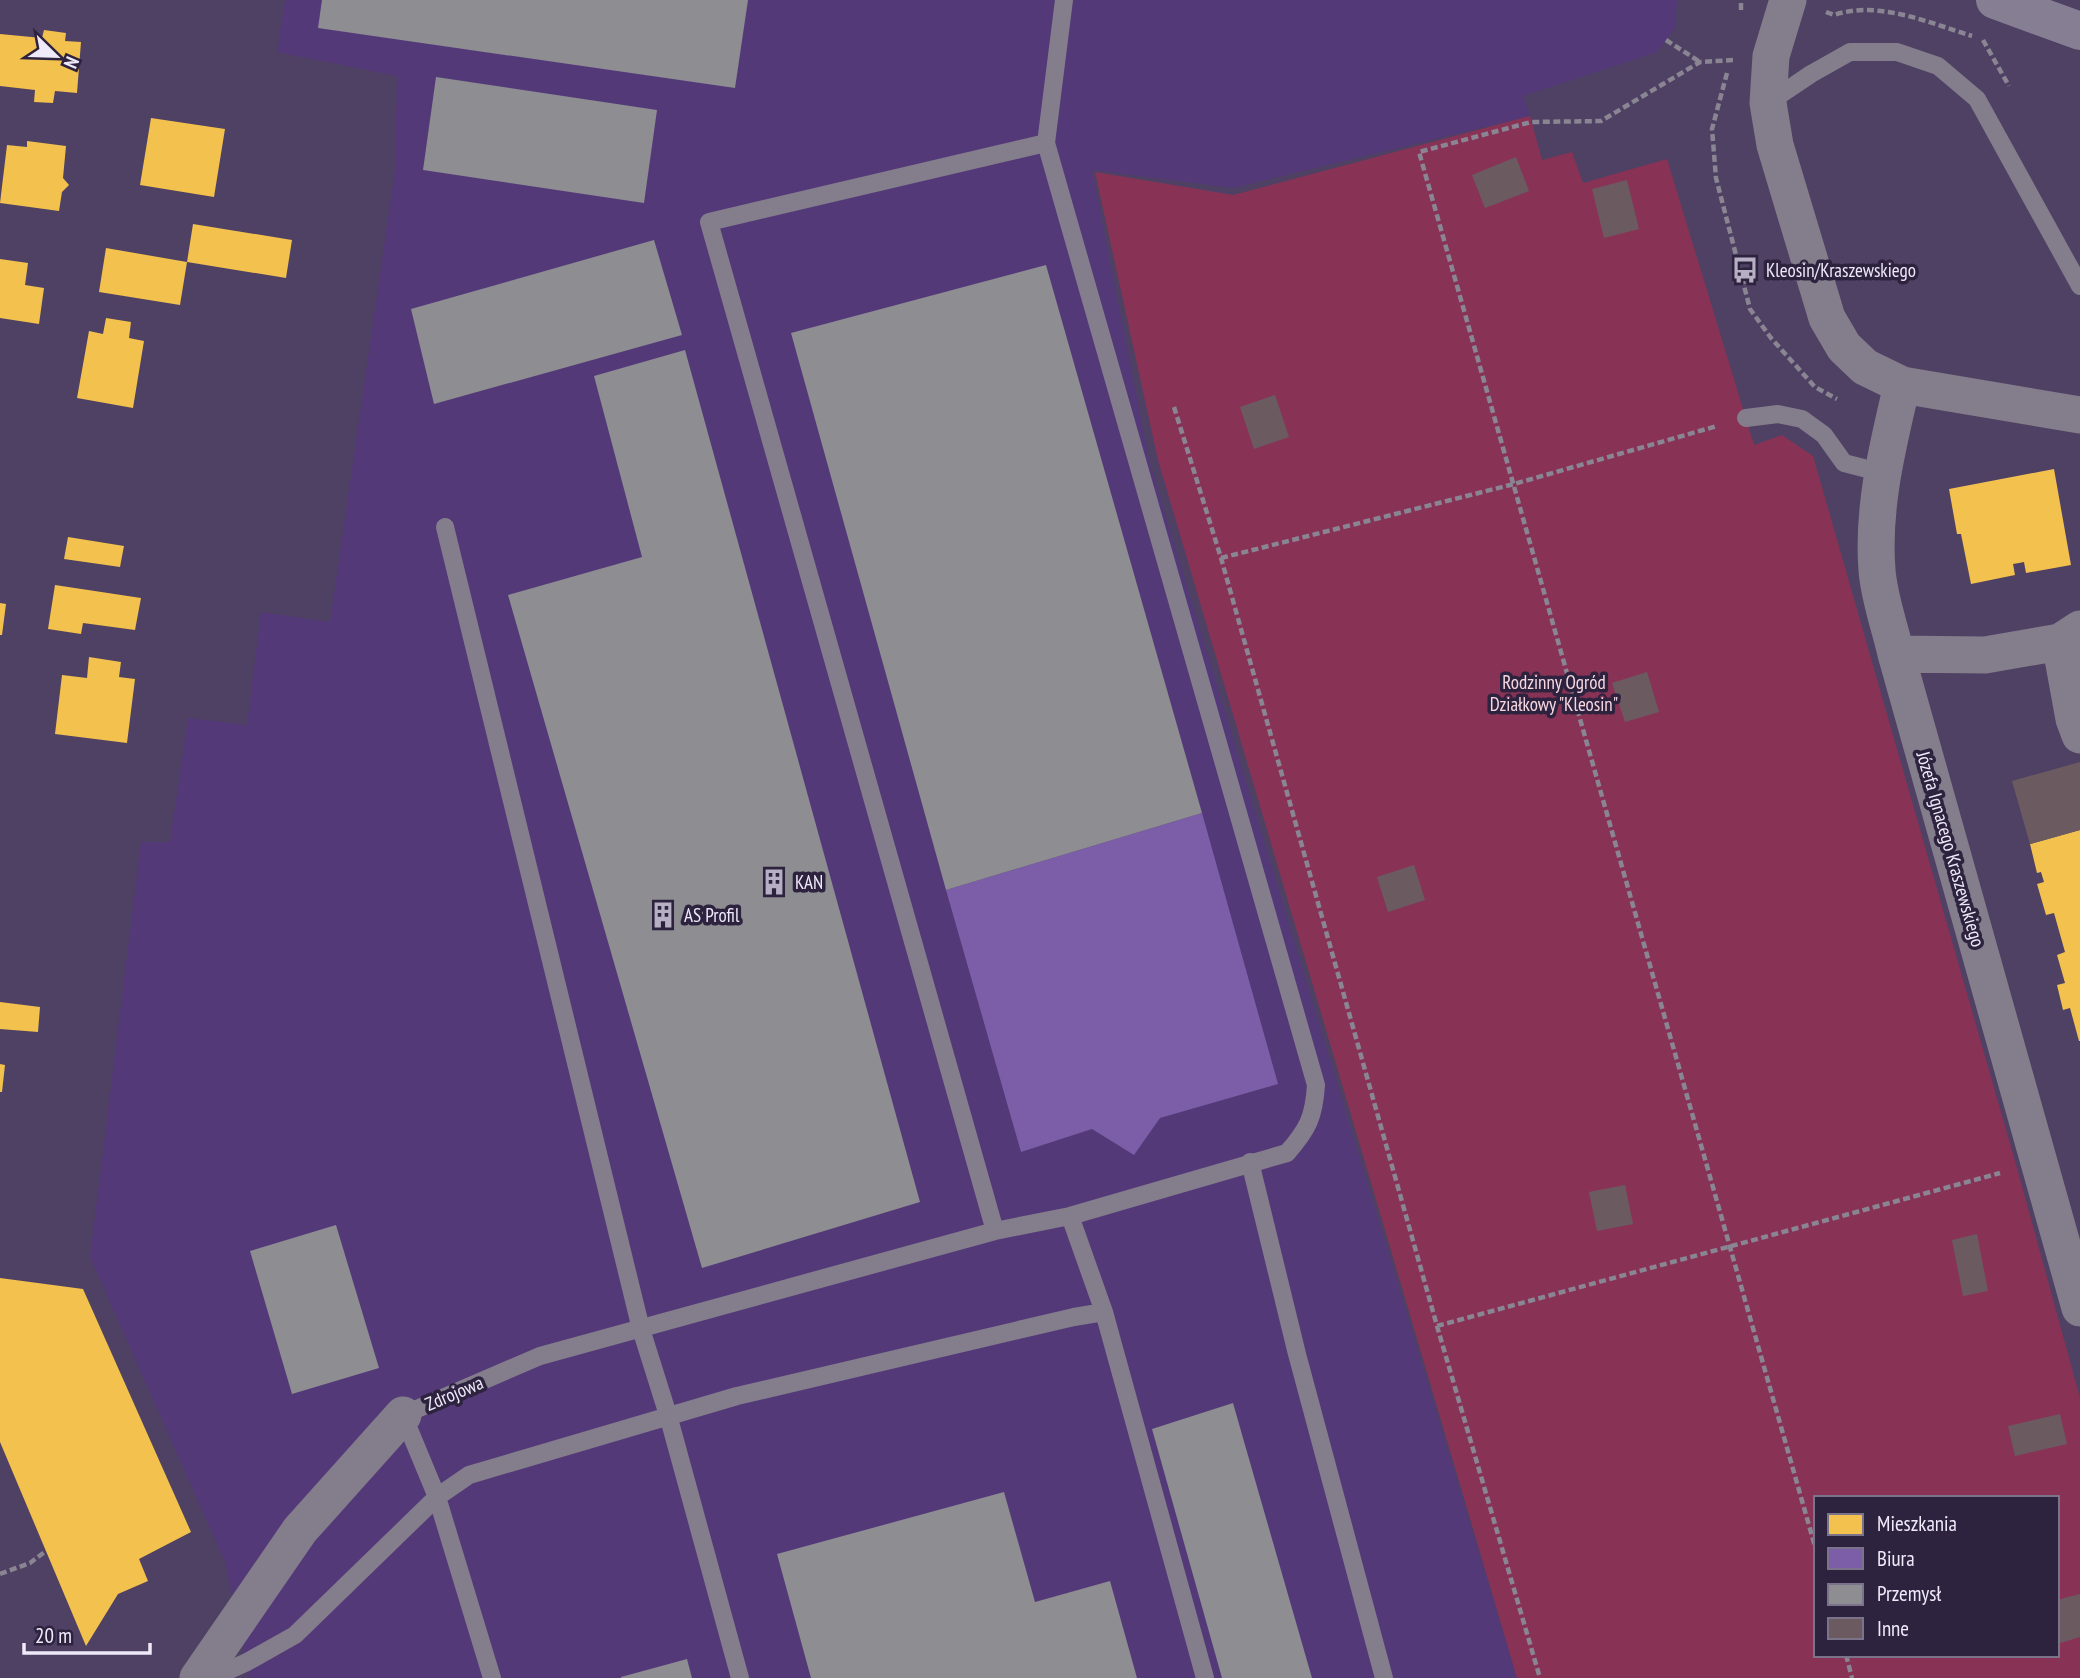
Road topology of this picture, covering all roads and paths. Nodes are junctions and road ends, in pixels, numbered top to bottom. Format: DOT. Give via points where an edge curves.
graph roads {
  1 [pos="1064,0"];
  2 [pos="1788,0"];
  3 [pos="1995,0"];
  4 [pos="2080,31"];
  5 [pos="1666,40"];
  6 [pos="1771,56"];
  7 [pos="1700,62"];
  8 [pos="1768,103"];
  9 [pos="1046,143"];
  10 [pos="2080,286"];
  11 [pos="1902,385"];
  12 [pos="1174,407"];
  13 [pos="2080,415"];
  14 [pos="1746,418"];
  15 [pos="1883,473"];
  16 [pos="1514,484"];
  17 [pos="446,527"];
  18 [pos="1221,558"];
  19 [pos="2070,635"];
  20 [pos="1896,654"];
  21 [pos="2080,735"];
  22 [pos="2039,1161"];
  23 [pos="1250,1162"];
  24 [pos="1070,1216"];
  25 [pos="995,1231"];
  26 [pos="1729,1246"];
  27 [pos="2080,1308"];
  28 [pos="1104,1312"];
  29 [pos="1437,1326"];
  30 [pos="641,1329"];
  31 [pos="402,1415"];
  32 [pos="668,1415"];
  33 [pos="437,1497"];
  34 [pos="1814,1543"];
  35 [pos="46,1551"];
  36 [pos="0,1574"];
  37 [pos="1847,1657"];
  38 [pos="198,1678"];
  39 [pos="212,1678"];
  40 [pos="492,1678"];
  41 [pos="740,1678"];
  42 [pos="1205,1678"];
  43 [pos="1384,1678"];
  44 [pos="1540,1678"];
  45 [pos="1852,1678"];
  1 -- 9 [label="lane"];
  2 -- 6 [label="street"];
  3 -- 4 [label="street"];
  5 -- 7 [label="path"];
  6 -- 7 [label="path"];
  6 -- 8 [label="street"];
  7 -- 16 [label="path" via="1601,121 1531,121 1419,152"];
  8 -- 10 [label="lane" via="1850,52 1897,52 1938,66 1977,99"];
  8 -- 11 [label="street" via="1775,145 1827,318 1844,347 1865,367"];
  9 -- 23 [label="lane, Zdrojowa" via="1316,1085 1315,1111 1287,1153"];
  9 -- 25 [label="lane" via="709,222"];
  11 -- 13 [label="street"];
  11 -- 15 [label="street, Józefa Ignacego Kraszewskiego"];
  12 -- 18 [label="path"];
  14 -- 15 [label="lane" via="1778,414 1802,419 1824,435 1844,463"];
  14 -- 16 [label="path"];
  15 -- 20 [label="street, Józefa Ignacego Kraszewskiego" via="1877,572"];
  16 -- 18 [label="path"];
  16 -- 26 [label="path"];
  17 -- 30 [label="lane"];
  18 -- 29 [label="path"];
  19 -- 20 [label="street" via="1984,656"];
  19 -- 21 [label="street" via="2074,719"];
  20 -- 22 [label="street, Józefa Ignacego Kraszewskiego"];
  22 -- 26 [label="path"];
  22 -- 27 [label="street, Józefa Ignacego Kraszewskiego"];
  23 -- 24 [label="lane, Zdrojowa"];
  23 -- 43 [label="lane"];
  24 -- 25 [label="lane, Zdrojowa"];
  24 -- 28 [label="lane"];
  25 -- 30 [label="lane, Zdrojowa"];
  26 -- 29 [label="path"];
  26 -- 34 [label="path"];
  28 -- 32 [label="lane"];
  28 -- 42 [label="lane"];
  29 -- 44 [label="path"];
  30 -- 31 [label="lane, Zdrojowa" via="540,1356"];
  30 -- 32 [label="lane"];
  31 -- 33 [label="lane"];
  31 -- 38 [label="street, Zdrojowa" via="300,1530"];
  32 -- 33 [label="lane" via="469,1475"];
  32 -- 41 [label="lane"];
  33 -- 39 [label="lane" via="295,1635"];
  33 -- 40 [label="lane"];
  35 -- 36 [label="path" via="30,1563"];
  37 -- 45 [label="path"];
}
